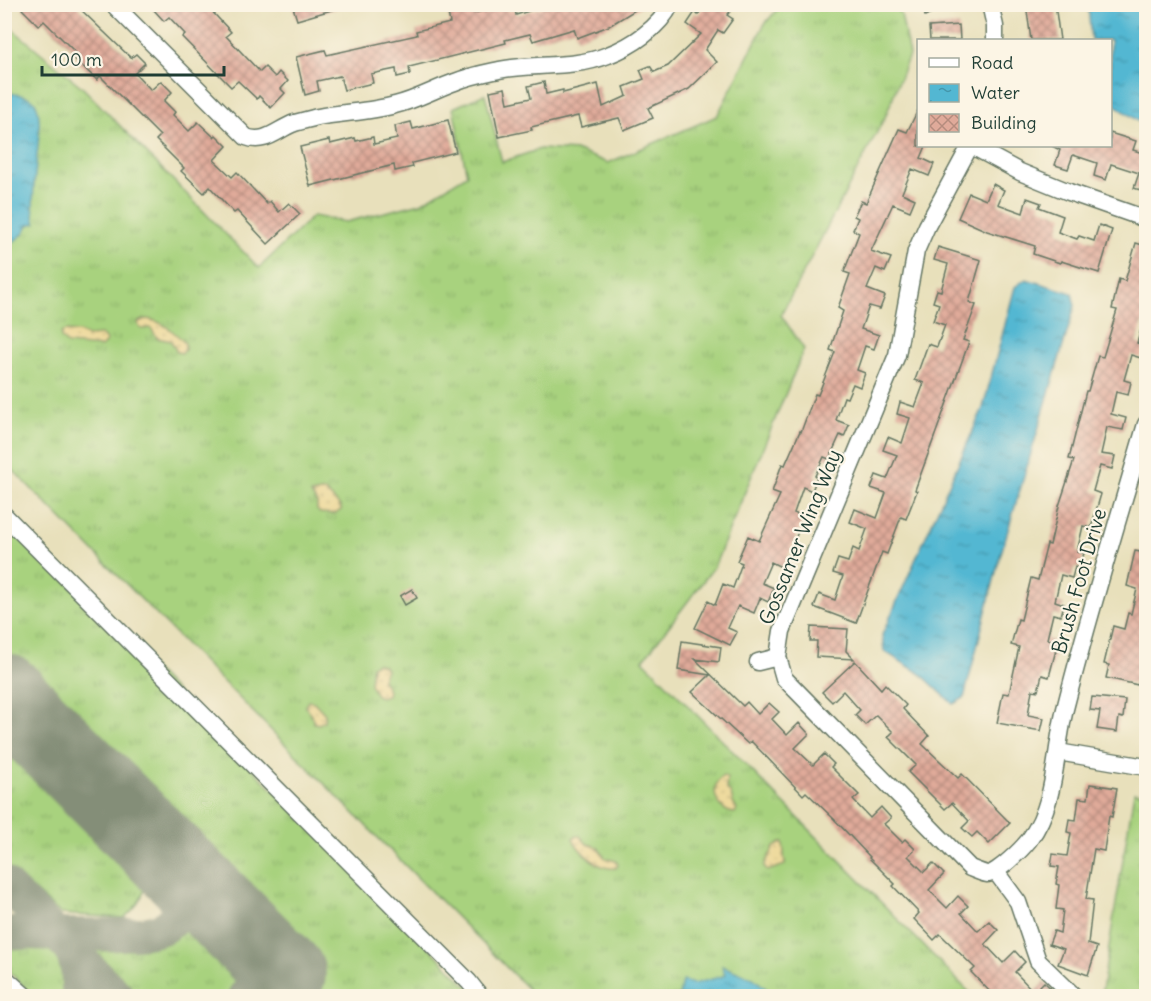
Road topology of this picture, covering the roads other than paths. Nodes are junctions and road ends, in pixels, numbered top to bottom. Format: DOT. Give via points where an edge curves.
graph roads {
  1 [pos="112,4"];
  2 [pos="671,4"];
  3 [pos="990,4"];
  4 [pos="995,39"];
  5 [pos="970,147"];
  6 [pos="973,147"];
  7 [pos="1146,219"];
  8 [pos="1146,424"];
  9 [pos="4,515"];
  10 [pos="778,657"];
  11 [pos="758,662"];
  12 [pos="1058,752"];
  13 [pos="1146,767"];
  14 [pos="996,872"];
  15 [pos="4,977"];
  16 [pos="25,996"];
  17 [pos="480,996"];
  18 [pos="1074,996"];
  1 -- 2 [label="street" via="253,140 318,117 398,105 457,81 500,70 607,56 652,29"];
  3 -- 4 [label="street"];
  5 -- 10 [label="street, Gossamer Wing Way" via="916,251 897,355 782,631"];
  6 -- 7 [label="street" via="1020,172"];
  8 -- 12 [label="street, Brush Foot Drive" via="1077,659"];
  9 -- 17 [label="street"];
  10 -- 11 [label="street"];
  10 -- 14 [label="street, Gossamer Wing Way" via="784,678 970,868 986,874"];
  12 -- 13 [label="street"];
  12 -- 14 [label="street" via="1044,812 1029,840"];
  14 -- 18 [label="street" via="1018,902 1038,962"];
  15 -- 16 [label="street"];
}
